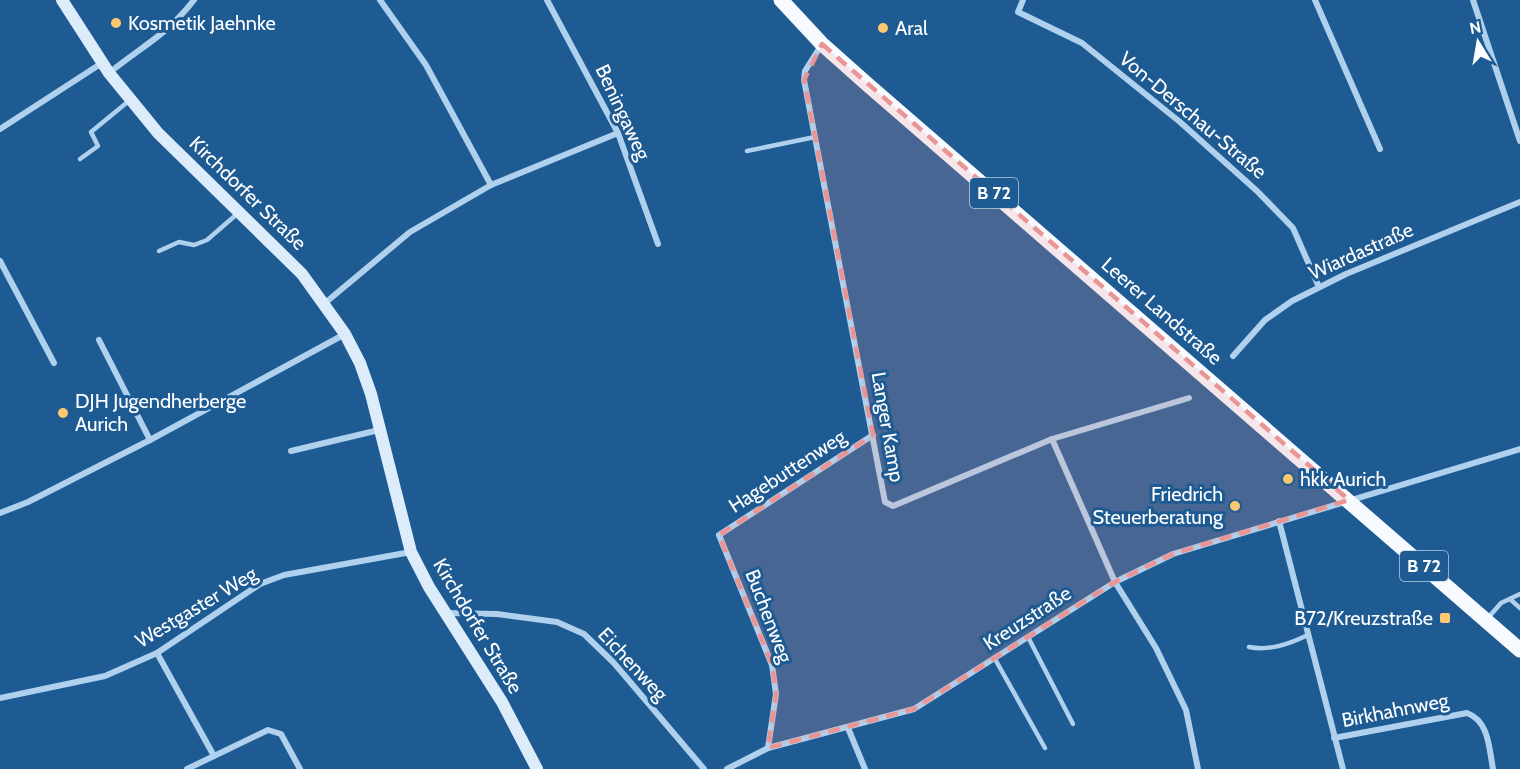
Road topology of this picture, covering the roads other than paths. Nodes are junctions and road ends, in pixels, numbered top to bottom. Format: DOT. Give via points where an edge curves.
graph roads {
  1 [pos="62,0"];
  2 [pos="194,0"];
  3 [pos="380,0"];
  4 [pos="547,0"];
  5 [pos="781,0"];
  6 [pos="1023,0"];
  7 [pos="1315,0"];
  8 [pos="1473,0"];
  9 [pos="822,44"];
  10 [pos="106,68"];
  11 [pos="130,99"];
  12 [pos="0,129"];
  13 [pos="618,133"];
  14 [pos="815,136"];
  15 [pos="1520,141"];
  16 [pos="1380,149"];
  17 [pos="747,152"];
  18 [pos="80,159"];
  19 [pos="491,185"];
  20 [pos="1520,202"];
  21 [pos="239,212"];
  22 [pos="658,243"];
  23 [pos="159,251"];
  24 [pos="0,261"];
  25 [pos="1319,287"];
  26 [pos="325,303"];
  27 [pos="345,334"];
  28 [pos="99,340"];
  29 [pos="1233,356"];
  30 [pos="54,363"];
  31 [pos="1189,398"];
  32 [pos="379,430"];
  33 [pos="873,435"];
  34 [pos="1052,439"];
  35 [pos="150,440"];
  36 [pos="1520,449"];
  37 [pos="291,451"];
  38 [pos="1349,500"];
  39 [pos="0,513"];
  40 [pos="1279,521"];
  41 [pos="719,535"];
  42 [pos="411,552"];
  43 [pos="1115,582"];
  44 [pos="1520,594"];
  45 [pos="1510,598"];
  46 [pos="1520,608"];
  47 [pos="446,613"];
  48 [pos="1486,620"];
  49 [pos="1308,635"];
  50 [pos="1028,637"];
  51 [pos="1249,647"];
  52 [pos="1520,650"];
  53 [pos="156,653"];
  54 [pos="994,659"];
  55 [pos="0,698"];
  56 [pos="1073,724"];
  57 [pos="848,728"];
  58 [pos="1335,738"];
  59 [pos="768,748"];
  60 [pos="1045,748"];
  61 [pos="214,756"];
  62 [pos="187,769"];
  63 [pos="300,769"];
  64 [pos="537,769"];
  65 [pos="704,769"];
  66 [pos="728,769"];
  67 [pos="865,769"];
  68 [pos="1198,769"];
  69 [pos="1343,769"];
  70 [pos="1494,769"];
  1 -- 10 [label="street, Kirchdorfer Straße"];
  2 -- 10 [label="street" via="159,39"];
  3 -- 19 [label="street" via="426,65"];
  4 -- 13 [label="street, Beningaweg"];
  5 -- 9 [label="main road, Leerer Landstraße / B 72"];
  6 -- 25 [label="street, Von-Derschau-Straße" via="1018,12 1082,43 1257,190 1293,228"];
  7 -- 16 [label="street"];
  8 -- 15 [label="street"];
  9 -- 14 [label="street, Langer Kamp" via="805,71 804,80"];
  9 -- 38 [label="main road, Leerer Landstraße / B 72"];
  10 -- 11 [label="street, Kirchdorfer Straße"];
  10 -- 12 [label="street"];
  11 -- 18 [label="lane" via="91,132 98,146"];
  11 -- 21 [label="street, Kirchdorfer Straße" via="158,133"];
  13 -- 19 [label="street"];
  13 -- 22 [label="street, Beningaweg"];
  14 -- 17 [label="lane"];
  14 -- 33 [label="street, Langer Kamp"];
  19 -- 26 [label="street" via="410,232"];
  20 -- 25 [label="street, Wiardastraße"];
  21 -- 23 [label="lane" via="207,240 194,245 179,242"];
  21 -- 26 [label="street, Kirchdorfer Straße" via="302,274"];
  24 -- 30 [label="street"];
  25 -- 29 [label="street, Wiardastraße" via="1265,320"];
  26 -- 27 [label="street, Kirchdorfer Straße"];
  27 -- 32 [label="street, Kirchdorfer Straße" via="360,363"];
  27 -- 35 [label="street"];
  28 -- 35 [label="street"];
  31 -- 34 [label="street, Langer Kamp"];
  32 -- 37 [label="street"];
  32 -- 42 [label="street, Kirchdorfer Straße"];
  33 -- 34 [label="street, Langer Kamp" via="885,502 893,506"];
  33 -- 41 [label="street, Hagebuttenweg"];
  34 -- 43 [label="street"];
  35 -- 39 [label="street"];
  36 -- 38 [label="street, Kreuzstraße"];
  38 -- 40 [label="street, Kreuzstraße"];
  38 -- 48 [label="main road, Leerer Landstraße / B 72"];
  40 -- 43 [label="street, Kreuzstraße" via="1173,554"];
  40 -- 49 [label="street"];
  41 -- 59 [label="street, Buchenweg" via="772,665 776,694"];
  42 -- 47 [label="street, Kirchdorfer Straße"];
  42 -- 53 [label="street, Westgaster Weg" via="284,575 261,584"];
  43 -- 50 [label="street, Kreuzstraße"];
  43 -- 68 [label="street" via="1178,692 1194,740"];
  44 -- 45 [label="lane"];
  45 -- 46 [label="lane"];
  45 -- 48 [label="lane"];
  47 -- 64 [label="street, Kirchdorfer Straße" via="502,702"];
  47 -- 65 [label="street, Eichenweg" via="497,614 557,622 584,634 614,663"];
  48 -- 52 [label="main road, Leerer Landstraße / B 72"];
  49 -- 51 [label="lane" via="1264,650"];
  49 -- 58 [label="street"];
  50 -- 54 [label="street, Kreuzstraße"];
  50 -- 56 [label="lane"];
  53 -- 55 [label="street, Westgaster Weg" via="105,675"];
  53 -- 61 [label="street"];
  54 -- 57 [label="street, Kreuzstraße" via="914,709"];
  54 -- 60 [label="lane"];
  57 -- 59 [label="street, Kreuzstraße"];
  57 -- 67 [label="street"];
  58 -- 69 [label="street"];
  58 -- 70 [label="street, Birkhahnweg" via="1467,713 1476,716 1484,726"];
  59 -- 66 [label="street, Kreuzstraße"];
  61 -- 62 [label="street"];
  61 -- 63 [label="street" via="268,730 281,734"];
}
